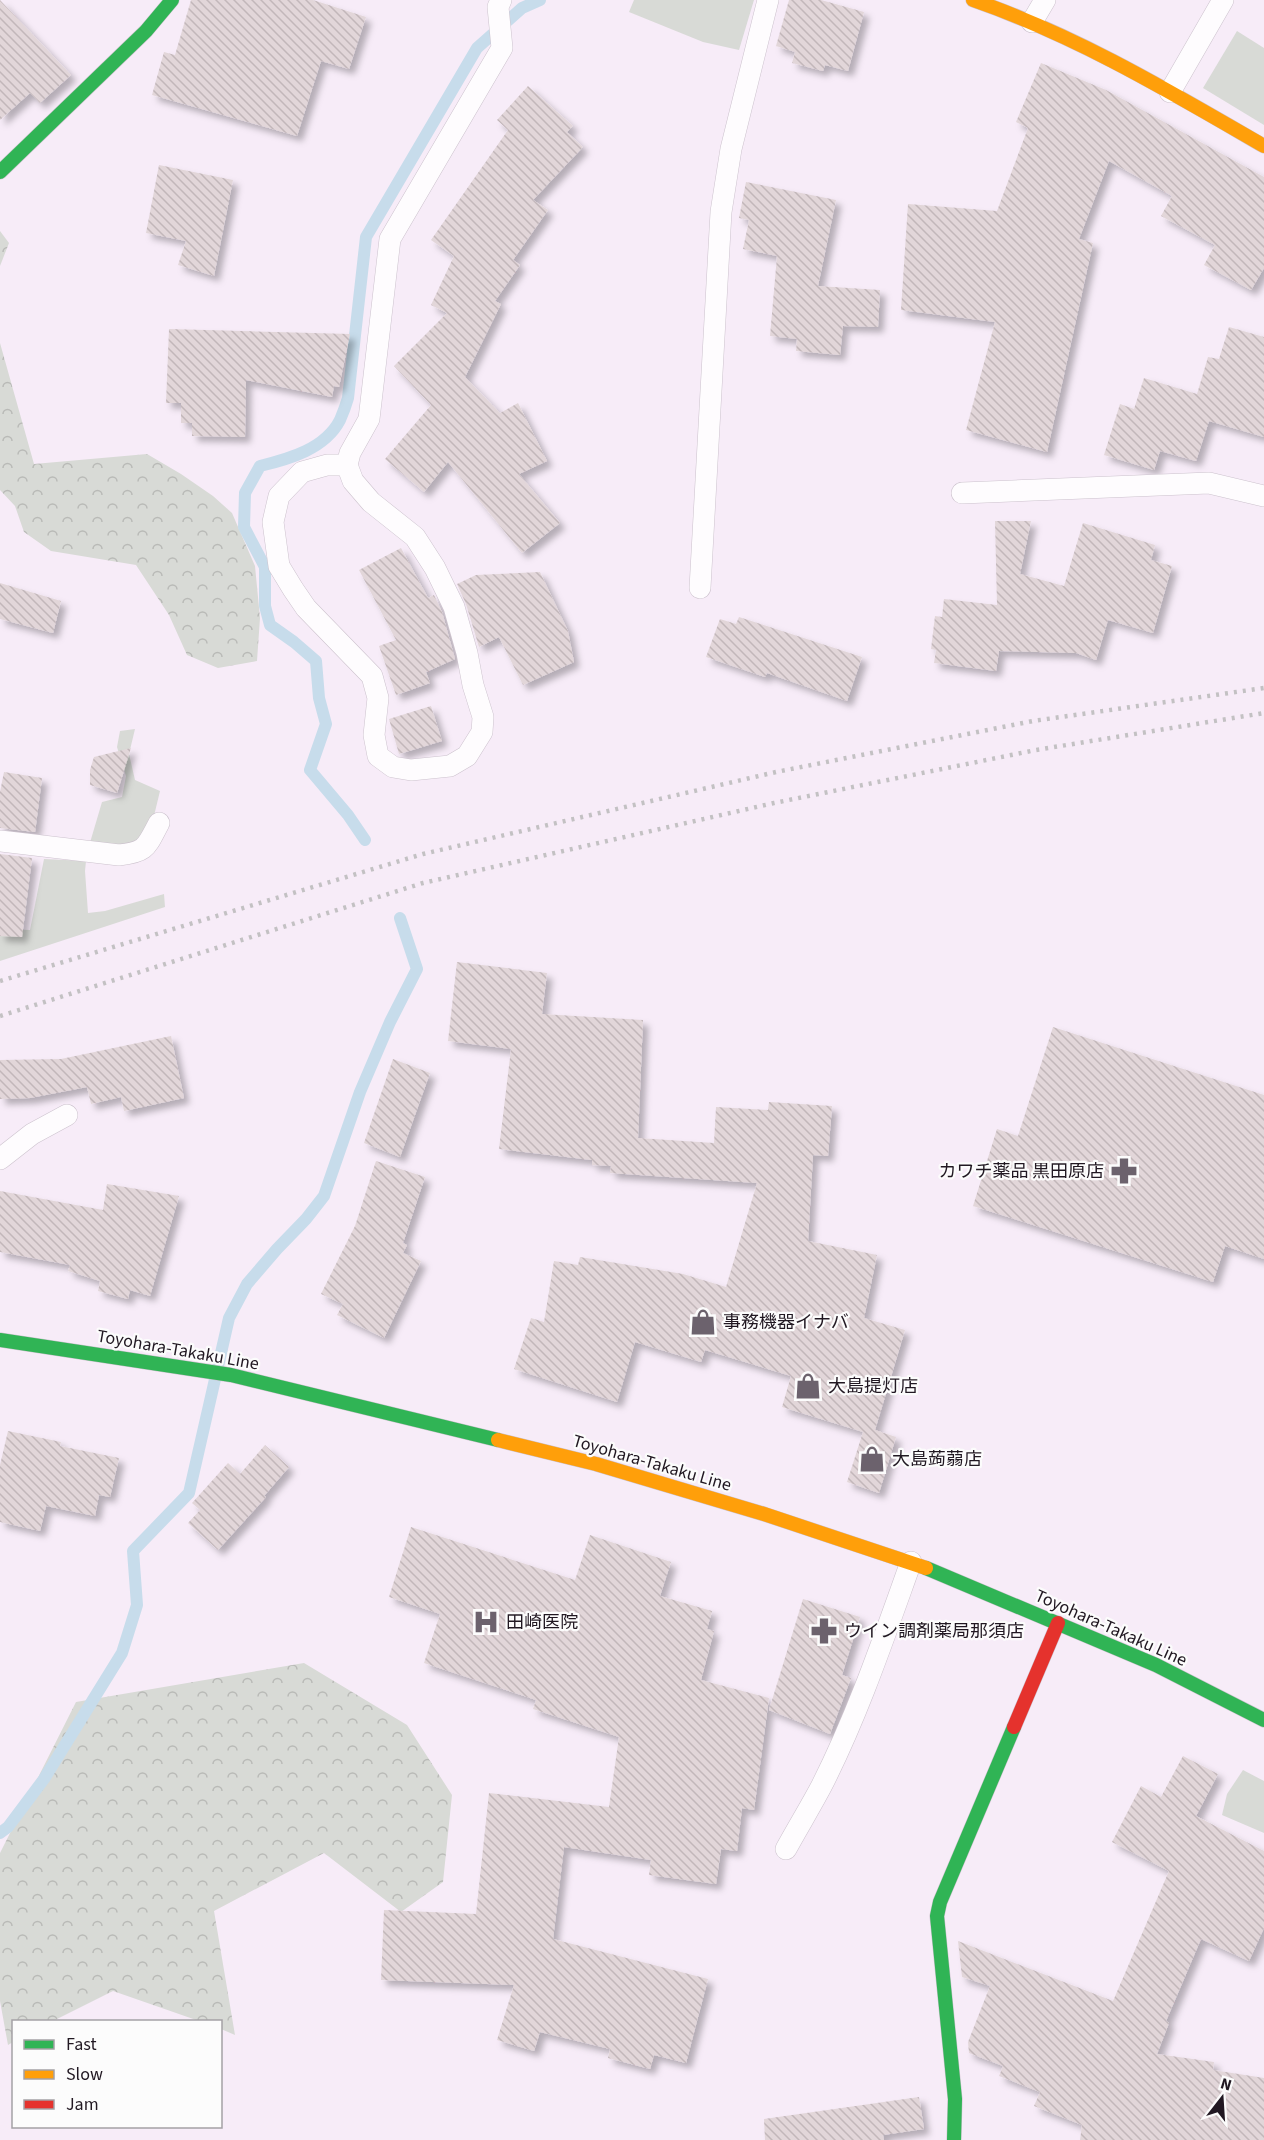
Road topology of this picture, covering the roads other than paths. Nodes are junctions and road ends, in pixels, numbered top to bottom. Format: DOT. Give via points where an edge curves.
graph roads {
  1 [pos="172,0"];
  2 [pos="501,0"];
  3 [pos="768,0"];
  4 [pos="973,0"];
  5 [pos="1045,0"];
  6 [pos="1223,0"];
  7 [pos="1032,22"];
  8 [pos="1170,92"];
  9 [pos="1264,146"];
  10 [pos="0,172"];
  11 [pos="347,465"];
  12 [pos="962,493"];
  13 [pos="1264,496"];
  14 [pos="700,588"];
  15 [pos="159,822"];
  16 [pos="0,841"];
  17 [pos="67,1115"];
  18 [pos="0,1158"];
  19 [pos="0,1340"];
  20 [pos="911,1562"];
  21 [pos="1058,1623"];
  22 [pos="1264,1720"];
  23 [pos="786,1849"];
  24 [pos="954,2140"];
  1 -- 10 [label="main road" via="146,31"];
  2 -- 11 [label="lane" via="498,7 502,48 390,239 369,419"];
  3 -- 14 [label="lane" via="733,138 721,212"];
  4 -- 7 [label="main road"];
  5 -- 7 [label="lane"];
  6 -- 8 [label="lane"];
  7 -- 8 [label="main road"];
  8 -- 9 [label="main road"];
  11 -- 11 [label="lane" via="353,481 371,502 415,537 454,607 483,717 476,743 466,756 450,766 411,770 393,767 378,756 374,735 378,698 372,676 306,608 279,566 273,522 279,496 302,472 327,465"];
  12 -- 13 [label="lane" via="1209,483"];
  15 -- 16 [label="lane" via="138,853 119,855"];
  17 -- 18 [label="lane"];
  19 -- 20 [label="main road, Toyohara-Takaku Line" via="231,1375 596,1464"];
  20 -- 21 [label="main road, Toyohara-Takaku Line"];
  20 -- 23 [label="lane" via="850,1724"];
  21 -- 22 [label="main road, Toyohara-Takaku Line" via="1156,1665"];
  21 -- 24 [label="main road" via="937,1916 955,2099"];
}
